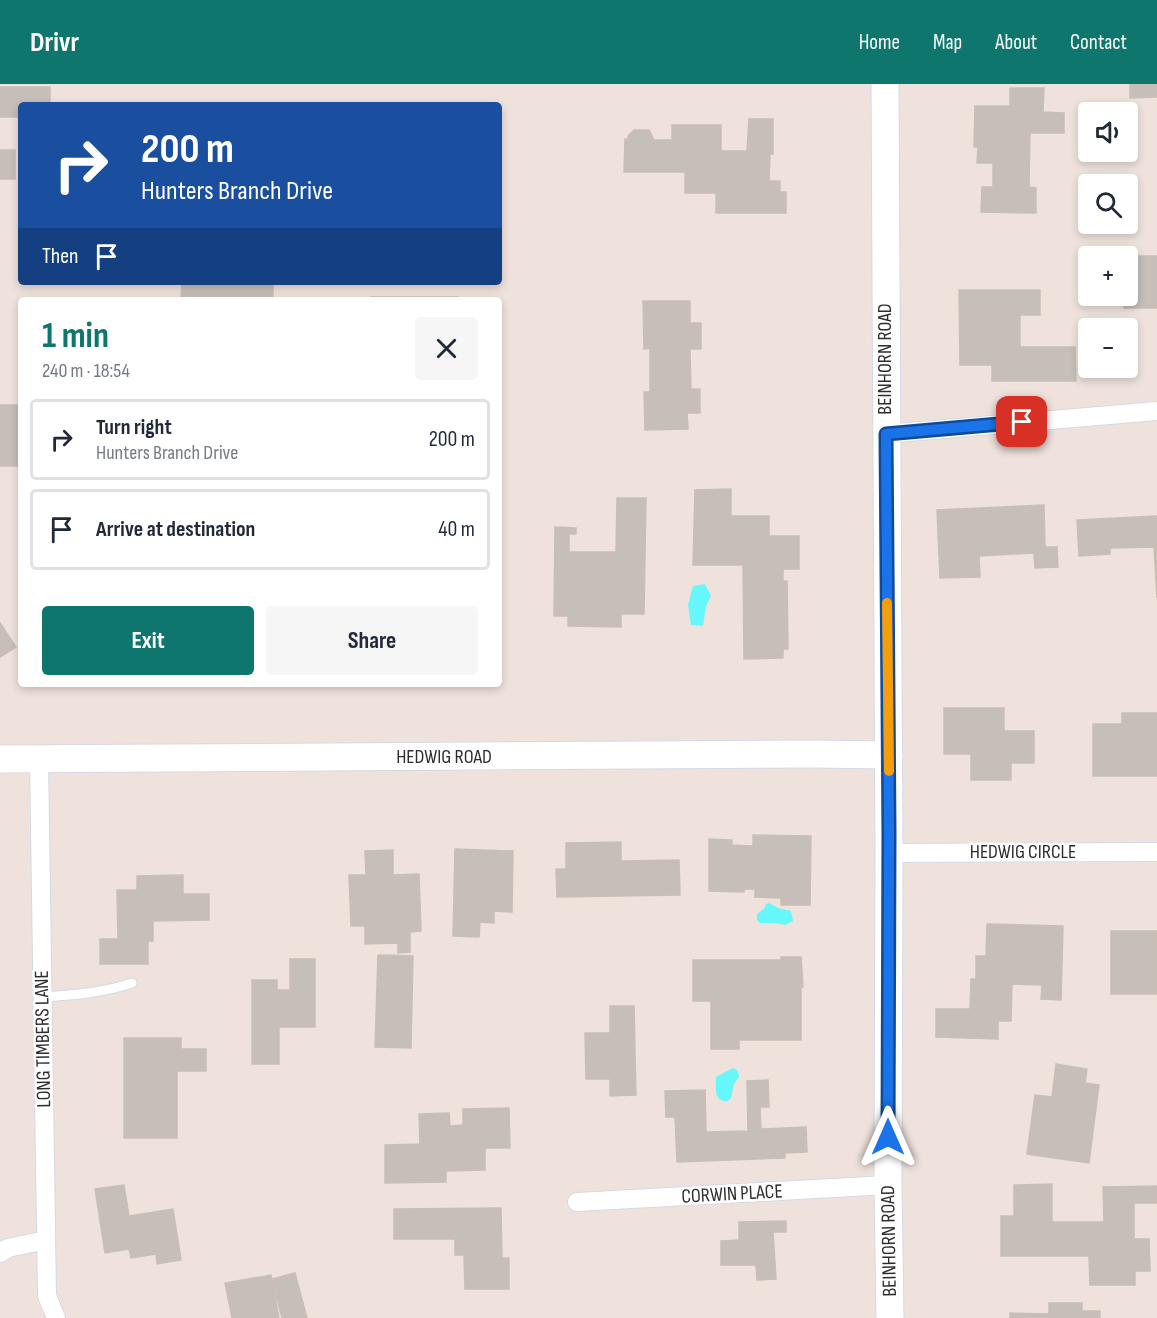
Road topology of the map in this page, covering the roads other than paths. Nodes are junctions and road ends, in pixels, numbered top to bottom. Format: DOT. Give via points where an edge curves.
graph roads {
  1 [pos="885,84"];
  2 [pos="1157,411"];
  3 [pos="886,434"];
  4 [pos="889,755"];
  5 [pos="0,759"];
  6 [pos="39,759"];
  7 [pos="889,852"];
  8 [pos="1157,852"];
  9 [pos="132,983"];
  10 [pos="42,997"];
  11 [pos="888,1185"];
  12 [pos="577,1202"];
  13 [pos="46,1240"];
  14 [pos="0,1253"];
  15 [pos="56,1318"];
  16 [pos="890,1318"];
  1 -- 3 [label="street, BEINHORN ROAD"];
  2 -- 3 [label="street"];
  3 -- 4 [label="street, BEINHORN ROAD"];
  4 -- 6 [label="street, HEDWIG ROAD"];
  4 -- 7 [label="street, BEINHORN ROAD"];
  5 -- 6 [label="street, HEDWIG ROAD"];
  6 -- 10 [label="street, LONG TIMBERS LANE"];
  7 -- 8 [label="street, HEDWIG CIRCLE"];
  7 -- 11 [label="street, BEINHORN ROAD"];
  9 -- 10 [label="lane" via="107,990"];
  10 -- 13 [label="street, LONG TIMBERS LANE"];
  11 -- 12 [label="street, CORWIN PLACE"];
  11 -- 16 [label="street, BEINHORN ROAD"];
  13 -- 14 [label="street"];
  13 -- 15 [label="street, LONG TIMBERS LANE" via="47,1296"];
}
